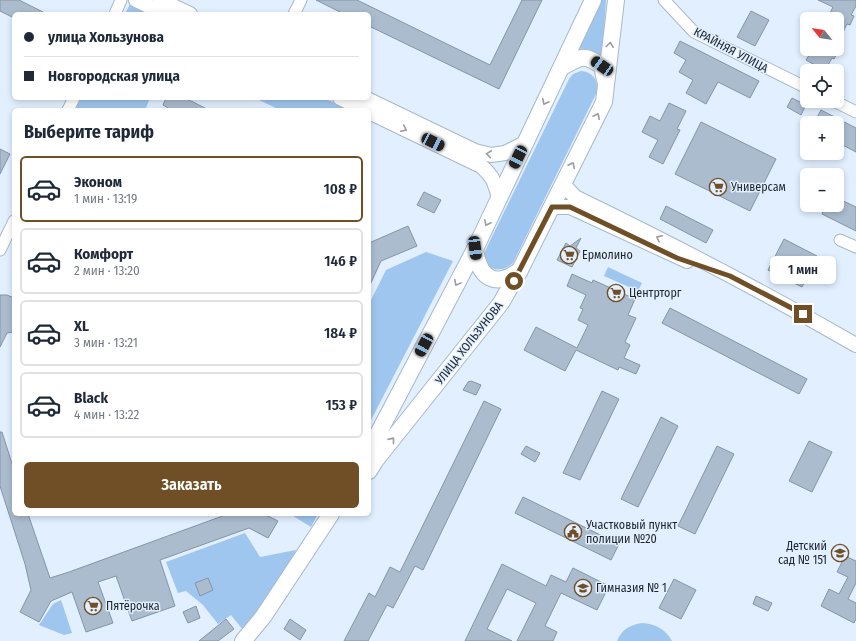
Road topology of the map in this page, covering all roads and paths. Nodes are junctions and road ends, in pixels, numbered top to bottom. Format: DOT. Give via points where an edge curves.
graph roads {
  1 [pos="121,0"];
  2 [pos="136,0"];
  3 [pos="160,0"];
  4 [pos="301,0"];
  5 [pos="593,0"];
  6 [pos="616,0"];
  7 [pos="664,0"];
  8 [pos="116,12"];
  9 [pos="161,12"];
  10 [pos="186,12"];
  11 [pos="295,12"];
  12 [pos="562,67"];
  13 [pos="606,84"];
  14 [pos="800,85"];
  15 [pos="344,100"];
  16 [pos="369,100"];
  17 [pos="844,106"];
  18 [pos="361,108"];
  19 [pos="856,112"];
  20 [pos="371,113"];
  21 [pos="525,143"];
  22 [pos="563,184"];
  23 [pos="499,198"];
  24 [pos="552,207"];
  25 [pos="12,225"];
  26 [pos="840,240"];
  27 [pos="475,248"];
  28 [pos="856,248"];
  29 [pos="0,250"];
  30 [pos="520,270"];
  31 [pos="730,276"];
  32 [pos="856,344"];
  33 [pos="396,400"];
  34 [pos="415,412"];
  35 [pos="371,447"];
  36 [pos="371,468"];
  37 [pos="330,516"];
  38 [pos="341,516"];
  39 [pos="243,641"];
  40 [pos="255,641"];
  1 -- 8 [label="street"];
  2 -- 9 [label="street"];
  3 -- 10 [label="street"];
  4 -- 11 [label="street"];
  5 -- 12 [label="main road"];
  13 -- 6 [label="main road, УЛИЦА ХОЛЬЗУНОВА, one-way"];
  7 -- 14 [label="street, КРАЙНЯЯ УЛИЦА" via="694,32"];
  12 -- 13 [label="main road" via="579,58 591,59 602,66"];
  12 -- 21 [label="main road, one-way"];
  22 -- 13 [label="main road, УЛИЦА ХОЛЬЗУНОВА, one-way" via="604,102"];
  15 -- 18 [label="street"];
  21 -- 16 [label="street, one-way" via="506,153 491,155 475,151"];
  17 -- 19 [label="street"];
  20 -- 23 [label="street, one-way" via="481,166 490,173"];
  21 -- 23 [label="main road"];
  22 -- 24 [label="main road, УЛИЦА ХОЛЬЗУНОВА"];
  31 -- 22 [label="street, one-way" via="682,249 575,197"];
  23 -- 27 [label="main road, one-way"];
  24 -- 30 [label="main road, УЛИЦА ХОЛЬЗУНОВА"];
  24 -- 31 [label="street" via="570,207 677,258"];
  25 -- 29 [label="street"];
  26 -- 28 [label="street"];
  27 -- 30 [label="main road" via="478,266 495,279 511,277"];
  27 -- 33 [label="main road, one-way"];
  30 -- 34 [label="main road, УЛИЦА ХОЛЬЗУНОВА" via="501,303"];
  31 -- 32 [label="street"];
  33 -- 34 [label="main road" via="397,410 404,414"];
  33 -- 35 [label="main road"];
  36 -- 34 [label="main road, УЛИЦА ХОЛЬЗУНОВА, one-way"];
  37 -- 39 [label="main road" via="263,617"];
  38 -- 40 [label="main road" via="270,624"];
}
